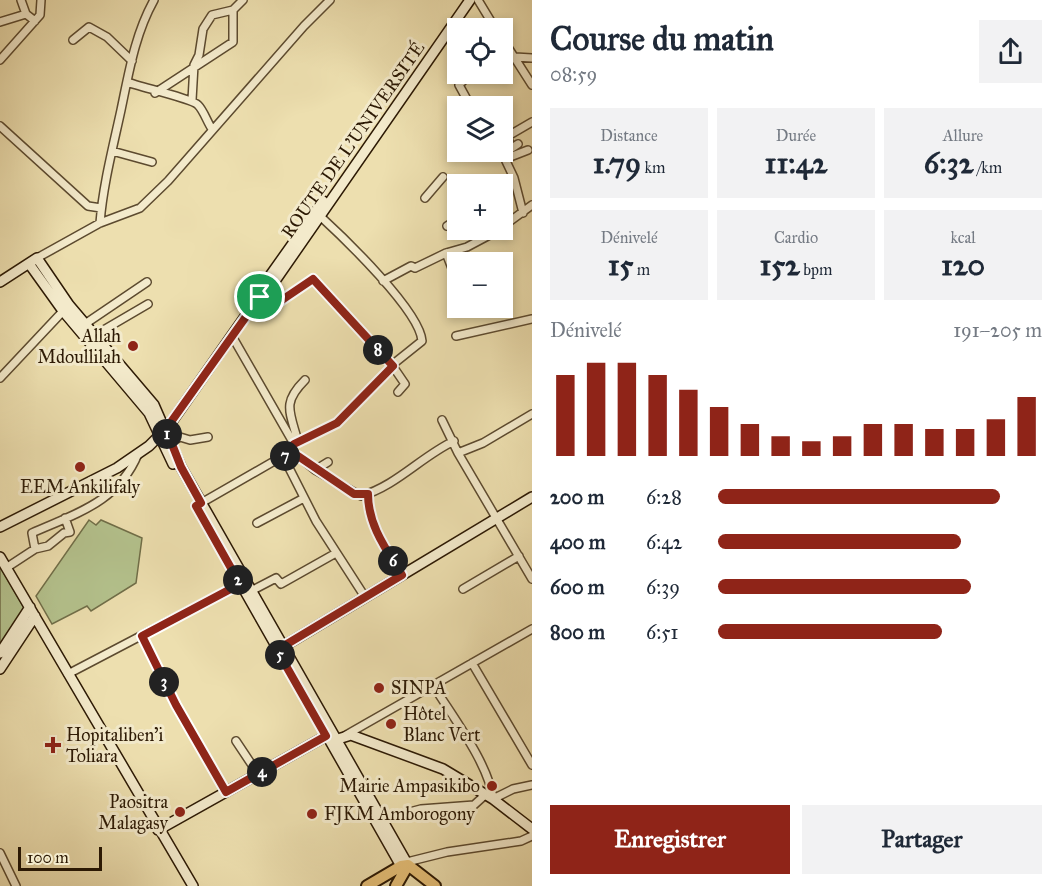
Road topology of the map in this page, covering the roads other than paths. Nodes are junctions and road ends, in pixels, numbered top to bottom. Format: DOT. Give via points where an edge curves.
graph roads {
  1 [pos="21,0"];
  2 [pos="41,0"];
  3 [pos="154,0"];
  4 [pos="243,0"];
  5 [pos="330,0"];
  6 [pos="464,0"];
  7 [pos="470,0"];
  8 [pos="478,0"];
  9 [pos="233,10"];
  10 [pos="26,14"];
  11 [pos="489,18"];
  12 [pos="35,21"];
  13 [pos="0,22"];
  14 [pos="74,40"];
  15 [pos="513,54"];
  16 [pos="515,57"];
  17 [pos="532,58"];
  18 [pos="0,60"];
  19 [pos="132,61"];
  20 [pos="194,66"];
  21 [pos="127,82"];
  22 [pos="532,85"];
  23 [pos="155,93"];
  24 [pos="192,100"];
  25 [pos="532,122"];
  26 [pos="0,126"];
  27 [pos="212,129"];
  28 [pos="513,132"];
  29 [pos="518,144"];
  30 [pos="513,146"];
  31 [pos="528,150"];
  32 [pos="112,151"];
  33 [pos="513,156"];
  34 [pos="152,162"];
  35 [pos="506,162"];
  36 [pos="443,177"];
  37 [pos="425,198"];
  38 [pos="532,205"];
  39 [pos="101,208"];
  40 [pos="523,213"];
  41 [pos="320,216"];
  42 [pos="513,220"];
  43 [pos="100,223"];
  44 [pos="478,240"];
  45 [pos="446,254"];
  46 [pos="34,262"];
  47 [pos="383,281"];
  48 [pos="0,282"];
  49 [pos="147,282"];
  50 [pos="260,297"];
  51 [pos="148,304"];
  52 [pos="66,308"];
  53 [pos="532,319"];
  54 [pos="85,324"];
  55 [pos="95,335"];
  56 [pos="232,336"];
  57 [pos="456,336"];
  58 [pos="392,365"];
  59 [pos="0,378"];
  60 [pos="305,380"];
  61 [pos="398,392"];
  62 [pos="532,414"];
  63 [pos="442,420"];
  64 [pos="166,429"];
  65 [pos="159,437"];
  66 [pos="208,437"];
  67 [pos="454,441"];
  68 [pos="170,443"];
  69 [pos="293,443"];
  70 [pos="458,453"];
  71 [pos="138,454"];
  72 [pos="283,456"];
  73 [pos="328,462"];
  74 [pos="315,470"];
  75 [pos="368,494"];
  76 [pos="532,497"];
  77 [pos="304,498"];
  78 [pos="199,504"];
  79 [pos="496,517"];
  80 [pos="65,518"];
  81 [pos="257,523"];
  82 [pos="50,525"];
  83 [pos="0,526"];
  84 [pos="55,539"];
  85 [pos="35,549"];
  86 [pos="336,553"];
  87 [pos="519,556"];
  88 [pos="0,557"];
  89 [pos="6,568"];
  90 [pos="402,575"];
  91 [pos="532,579"];
  92 [pos="240,584"];
  93 [pos="463,589"];
  94 [pos="253,590"];
  95 [pos="364,597"];
  96 [pos="32,612"];
  97 [pos="532,630"];
  98 [pos="142,636"];
  99 [pos="281,648"];
  100 [pos="0,653"];
  101 [pos="472,663"];
  102 [pos="0,669"];
  103 [pos="68,674"];
  104 [pos="433,685"];
  105 [pos="326,736"];
  106 [pos="338,740"];
  107 [pos="236,741"];
  108 [pos="532,765"];
  109 [pos="258,774"];
  110 [pos="532,785"];
  111 [pos="226,792"];
  112 [pos="489,797"];
  113 [pos="383,819"];
  114 [pos="532,829"];
  115 [pos="158,830"];
  116 [pos="532,836"];
  117 [pos="0,853"];
  118 [pos="405,864"];
  119 [pos="16,886"];
  120 [pos="193,886"];
  121 [pos="367,886"];
  122 [pos="396,886"];
  123 [pos="435,886"];
  1 -- 10 [label="street"];
  2 -- 12 [label="street" via="40,15"];
  3 -- 19 [label="street" via="143,19"];
  4 -- 9 [label="street"];
  5 -- 27 [label="street"];
  6 -- 50 [label="main road, ROUTE DE L'UNIVERSITÉ" via="262,287"];
  7 -- 41 [label="main road, ROUTE DE L'UNIVERSITÉ"];
  8 -- 11 [label="street"];
  9 -- 20 [label="street" via="212,15 203,29"];
  9 -- 20 [label="street" via="233,42"];
  10 -- 12 [label="street"];
  10 -- 13 [label="street"];
  12 -- 18 [label="street"];
  14 -- 19 [label="street" via="89,27 107,37"];
  15 -- 16 [label="street"];
  16 -- 17 [label="street"];
  16 -- 22 [label="street"];
  19 -- 21 [label="street"];
  20 -- 23 [label="street"];
  20 -- 24 [label="street"];
  21 -- 23 [label="street"];
  21 -- 32 [label="street"];
  23 -- 24 [label="street"];
  24 -- 27 [label="street" via="200,106"];
  25 -- 28 [label="street"];
  26 -- 39 [label="street" via="88,206"];
  27 -- 43 [label="street" via="168,182 140,208"];
  29 -- 30 [label="street"];
  31 -- 33 [label="street"];
  32 -- 34 [label="street"];
  32 -- 39 [label="street"];
  35 -- 40 [label="street"];
  36 -- 37 [label="street"];
  38 -- 40 [label="street"];
  39 -- 43 [label="street"];
  40 -- 42 [label="street"];
  41 -- 47 [label="street"];
  41 -- 50 [label="main road, ROUTE DE L'UNIVERSITÉ"];
  43 -- 46 [label="street"];
  44 -- 45 [label="street"];
  45 -- 47 [label="street"];
  46 -- 48 [label="main road"];
  46 -- 52 [label="main road"];
  47 -- 58 [label="street" via="422,336 420,345"];
  49 -- 54 [label="street"];
  50 -- 56 [label="main road, ROUTE DE L'UNIVERSITÉ"];
  50 -- 58 [label="street" via="276,304 313,279"];
  51 -- 55 [label="street"];
  52 -- 54 [label="main road"];
  52 -- 59 [label="street"];
  52 -- 65 [label="main road" via="149,413"];
  53 -- 57 [label="street"];
  54 -- 55 [label="main road"];
  55 -- 64 [label="main road" via="154,405"];
  56 -- 64 [label="main road, ROUTE DE L'UNIVERSITÉ"];
  56 -- 69 [label="street"];
  58 -- 61 [label="street" via="405,384"];
  58 -- 69 [label="street" via="337,423"];
  60 -- 69 [label="street" via="288,403 297,438"];
  62 -- 70 [label="street" via="483,444"];
  63 -- 67 [label="street"];
  64 -- 65 [label="main road, ROUTE DE L'UNIVERSITÉ"];
  64 -- 68 [label="main road"];
  65 -- 71 [label="main road, ROUTE DE L'UNIVERSITÉ"];
  65 -- 78 [label="main road"];
  66 -- 68 [label="street" via="180,437"];
  67 -- 70 [label="street"];
  67 -- 75 [label="street"];
  68 -- 78 [label="main road"];
  69 -- 72 [label="street"];
  70 -- 79 [label="street"];
  71 -- 80 [label="street" via="131,471 107,497"];
  71 -- 83 [label="main road, ROUTE DE L'UNIVERSITÉ"];
  72 -- 74 [label="street" via="298,456"];
  72 -- 77 [label="street"];
  72 -- 78 [label="street"];
  73 -- 74 [label="street"];
  74 -- 75 [label="street" via="354,494"];
  75 -- 90 [label="street" via="378,537"];
  76 -- 79 [label="main road"];
  77 -- 81 [label="street"];
  77 -- 86 [label="street"];
  78 -- 92 [label="main road"];
  78 -- 94 [label="main road"];
  79 -- 87 [label="street"];
  79 -- 90 [label="main road"];
  80 -- 82 [label="street"];
  80 -- 84 [label="street" via="70,532"];
  82 -- 84 [label="street"];
  82 -- 85 [label="street" via="32,533"];
  84 -- 85 [label="street" via="48,546"];
  85 -- 89 [label="street"];
  86 -- 94 [label="street" via="281,584 276,578"];
  86 -- 95 [label="street"];
  87 -- 91 [label="street"];
  87 -- 93 [label="street"];
  88 -- 89 [label="main road"];
  89 -- 96 [label="main road"];
  90 -- 95 [label="main road"];
  92 -- 98 [label="street"];
  92 -- 99 [label="main road"];
  94 -- 99 [label="main road"];
  95 -- 99 [label="main road"];
  96 -- 100 [label="main road"];
  96 -- 102 [label="main road"];
  96 -- 103 [label="main road"];
  97 -- 101 [label="street"];
  98 -- 103 [label="street"];
  98 -- 111 [label="street"];
  99 -- 105 [label="main road"];
  99 -- 106 [label="main road"];
  101 -- 104 [label="street"];
  101 -- 108 [label="street"];
  103 -- 115 [label="main road"];
  104 -- 106 [label="street"];
  104 -- 112 [label="street" via="478,760 492,789"];
  105 -- 106 [label="main road"];
  105 -- 109 [label="main road"];
  105 -- 118 [label="main road"];
  106 -- 112 [label="main road" via="351,735 443,770"];
  106 -- 113 [label="main road"];
  107 -- 109 [label="street"];
  109 -- 111 [label="main road"];
  110 -- 112 [label="street"];
  111 -- 115 [label="main road"];
  112 -- 113 [label="street" via="474,805 421,809"];
  112 -- 114 [label="main road"];
  113 -- 118 [label="main road"];
  115 -- 120 [label="main road"];
  116 -- 118 [label="street"];
  117 -- 119 [label="street"];
  118 -- 121 [label="main road"];
  118 -- 122 [label="main road"];
  118 -- 123 [label="main road"];
}
